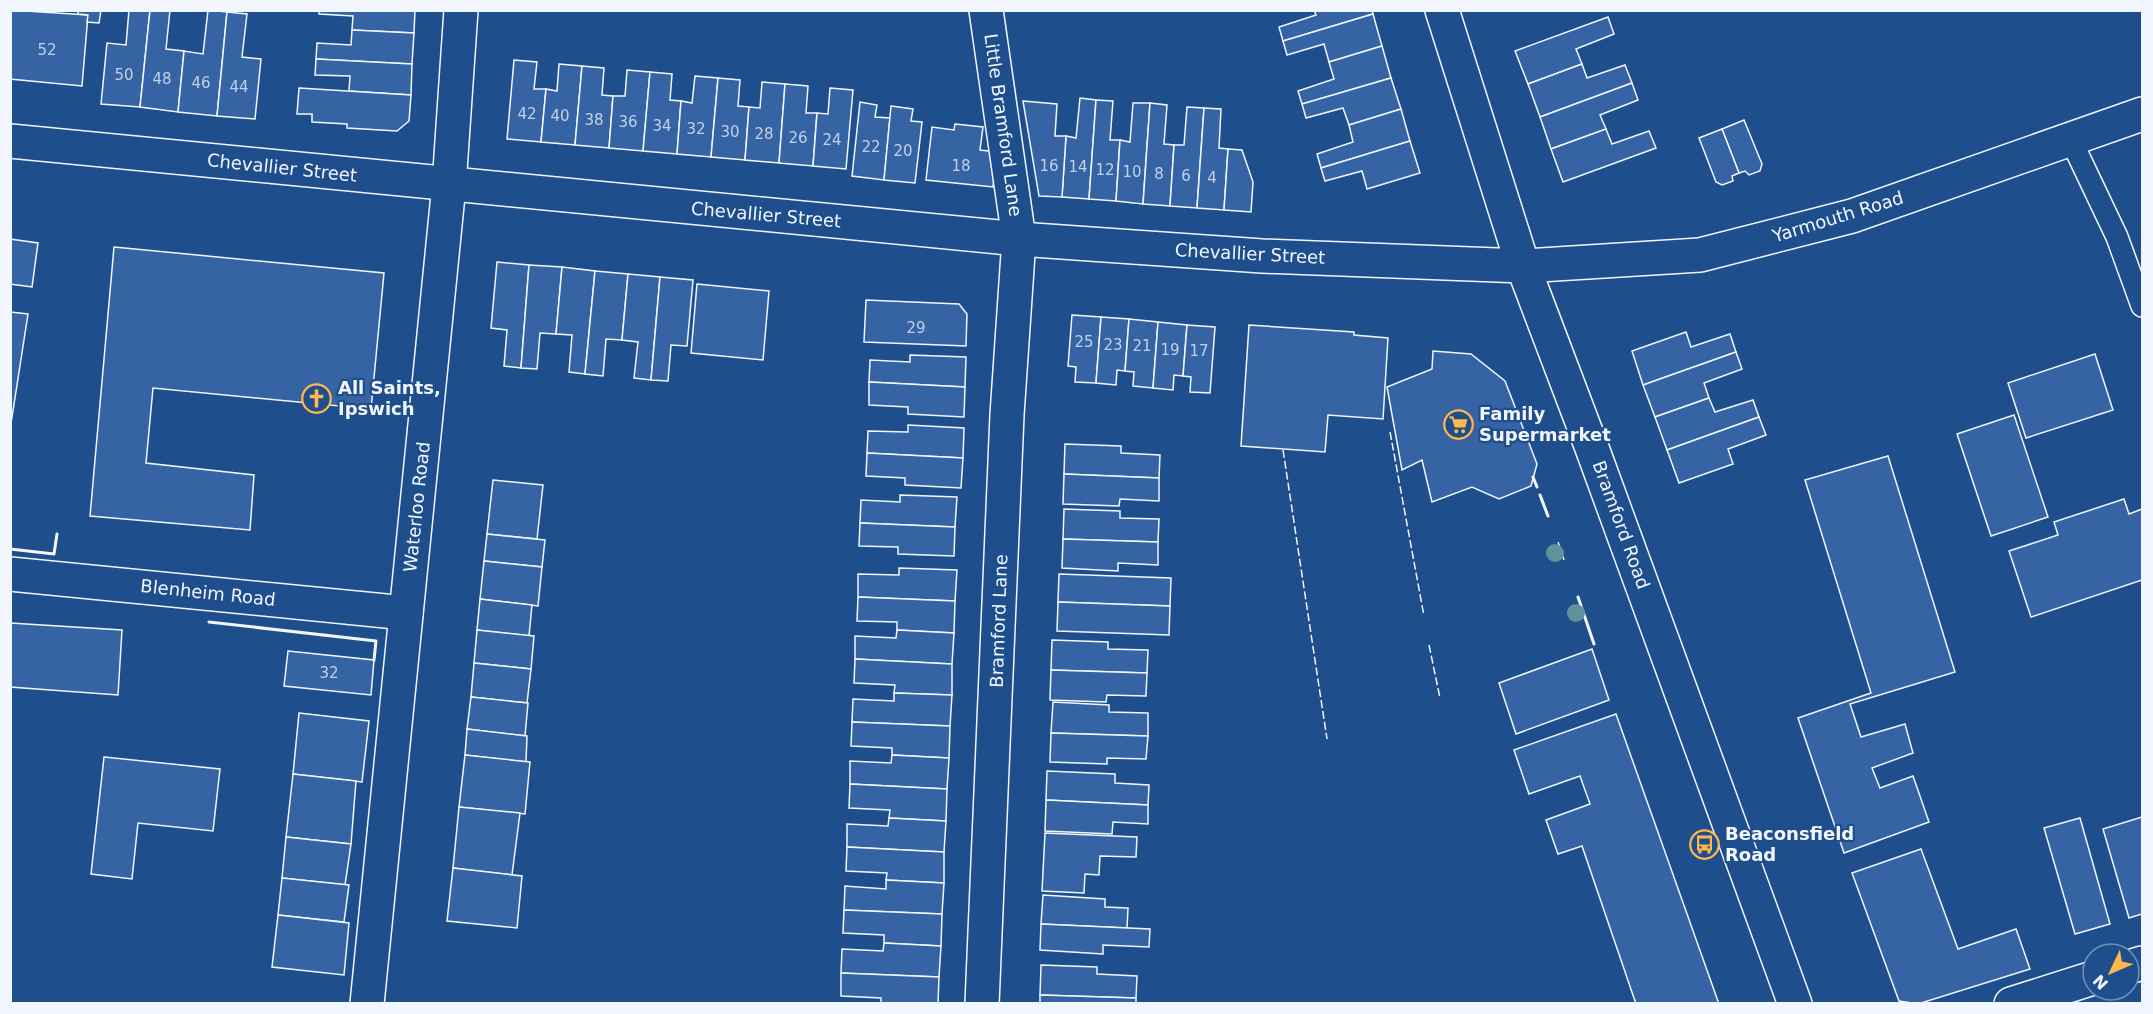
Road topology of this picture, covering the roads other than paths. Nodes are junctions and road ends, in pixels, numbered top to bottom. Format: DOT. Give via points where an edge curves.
graph roads {
  1 [pos="461,10"];
  2 [pos="986,10"];
  3 [pos="1442,10"];
  4 [pos="2142,114"];
  5 [pos="2070,138"];
  6 [pos="10,141"];
  7 [pos="449,185"];
  8 [pos="1019,239"];
  9 [pos="1523,266"];
  10 [pos="2142,306"];
  11 [pos="10,574"];
  12 [pos="406,613"];
  13 [pos="2081,982"];
  14 [pos="367,1004"];
  15 [pos="982,1004"];
  16 [pos="1795,1004"];
  17 [pos="2011,1004"];
  1 -- 7 [label="main road, Waterloo Road"];
  2 -- 8 [label="main road, Little Bramford Lane"];
  3 -- 9 [label="main road, Bramford Road"];
  4 -- 5 [label="main road, Yarmouth Road"];
  5 -- 9 [label="main road, Yarmouth Road" via="1852,216 1700,255"];
  5 -- 10 [label="lane" via="2116,237"];
  6 -- 7 [label="main road, Chevallier Street"];
  7 -- 8 [label="main road, Chevallier Street"];
  7 -- 12 [label="main road, Waterloo Road"];
  8 -- 9 [label="main road, Chevallier Street" via="1262,256"];
  8 -- 15 [label="main road, Bramford Lane" via="1007,415"];
  9 -- 16 [label="main road, Bramford Road"];
  11 -- 12 [label="main road, Blenheim Road"];
  12 -- 14 [label="main road, Waterloo Road"];
  13 -- 17 [label="main road"];
}
